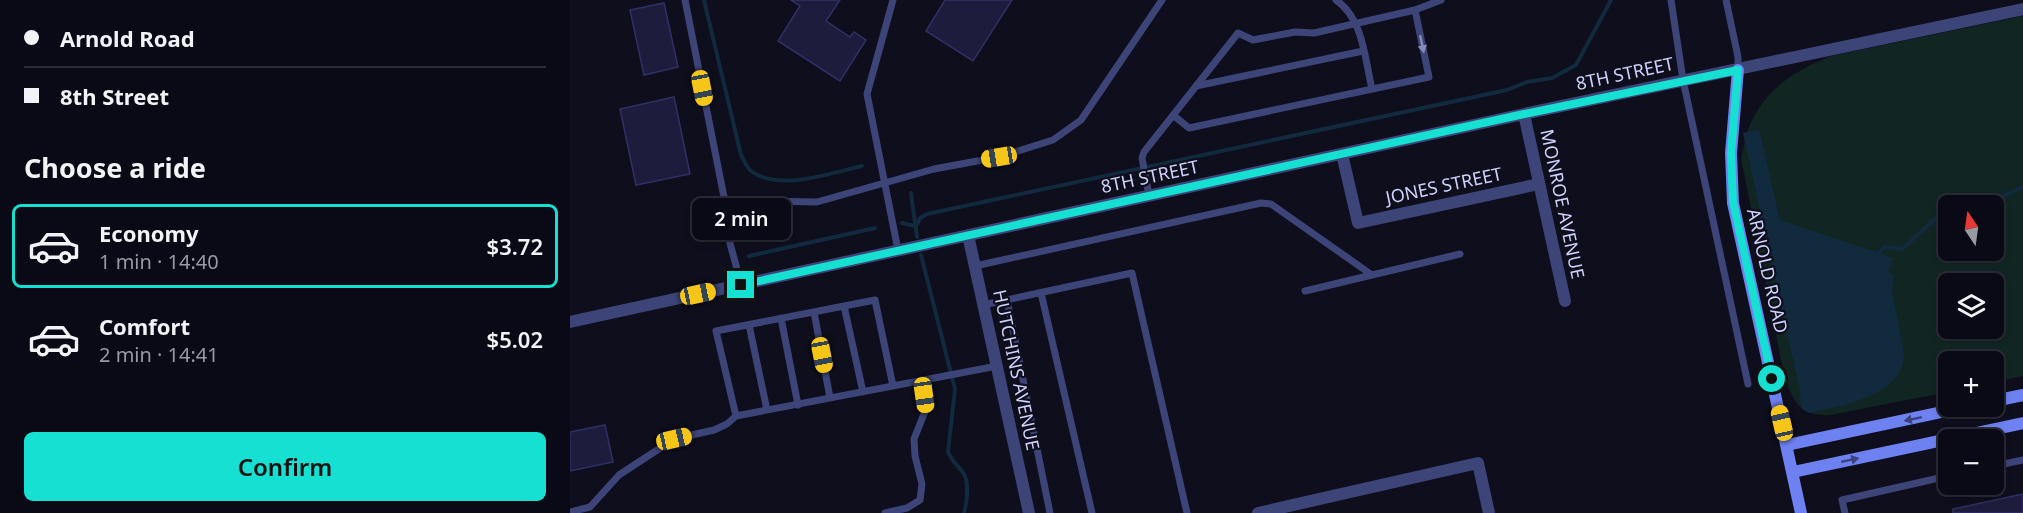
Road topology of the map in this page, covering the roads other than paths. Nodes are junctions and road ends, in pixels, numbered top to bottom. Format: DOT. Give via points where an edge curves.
graph roads {
  1 [pos="685,0"];
  2 [pos="893,0"];
  3 [pos="1162,0"];
  4 [pos="1336,0"];
  5 [pos="1441,0"];
  6 [pos="1671,0"];
  7 [pos="1726,0"];
  8 [pos="1346,3"];
  9 [pos="2023,9"];
  10 [pos="1414,10"];
  11 [pos="1356,23"];
  12 [pos="1363,51"];
  13 [pos="1738,70"];
  14 [pos="1683,80"];
  15 [pos="1196,86"];
  16 [pos="1372,89"];
  17 [pos="1524,114"];
  18 [pos="1173,115"];
  19 [pos="1342,154"];
  20 [pos="883,183"];
  21 [pos="1539,184"];
  22 [pos="1149,195"];
  23 [pos="724,197"];
  24 [pos="968,235"];
  25 [pos="898,250"];
  26 [pos="1460,254"];
  27 [pos="975,266"];
  28 [pos="1372,275"];
  29 [pos="741,285"];
  30 [pos="1305,291"];
  31 [pos="1041,292"];
  32 [pos="1007,300"];
  33 [pos="1565,301"];
  34 [pos="983,305"];
  35 [pos="844,306"];
  36 [pos="814,312"];
  37 [pos="781,318"];
  38 [pos="570,322"];
  39 [pos="749,325"];
  40 [pos="997,366"];
  41 [pos="922,380"];
  42 [pos="1748,384"];
  43 [pos="893,386"];
  44 [pos="863,392"];
  45 [pos="2023,395"];
  46 [pos="830,398"];
  47 [pos="2004,399"];
  48 [pos="798,405"];
  49 [pos="767,410"];
  50 [pos="1938,413"];
  51 [pos="736,416"];
  52 [pos="2023,423"];
  53 [pos="1787,445"];
  54 [pos="2023,460"];
  55 [pos="2004,464"];
  56 [pos="1793,472"];
  57 [pos="1938,478"];
  58 [pos="570,513"];
  59 [pos="885,513"];
  60 [pos="1029,513"];
  61 [pos="1050,513"];
  62 [pos="1092,513"];
  63 [pos="1187,513"];
  64 [pos="1258,513"];
  65 [pos="1489,513"];
  66 [pos="1802,513"];
  67 [pos="1845,513"];
  1 -- 23 [label="lane"];
  2 -- 20 [label="lane" via="867,94"];
  3 -- 20 [label="lane" via="1081,120 1053,140 999,157"];
  4 -- 8 [label="lane"];
  5 -- 10 [label="lane"];
  6 -- 14 [label="lane"];
  7 -- 13 [label="lane"];
  8 -- 11 [label="lane"];
  9 -- 13 [label="street, 8TH STREET"];
  10 -- 11 [label="lane"];
  10 -- 16 [label="lane, one-way" via="1429,77"];
  11 -- 12 [label="lane"];
  11 -- 15 [label="lane" via="1314,33 1295,32 1253,40 1238,33"];
  12 -- 15 [label="lane"];
  12 -- 16 [label="lane"];
  13 -- 14 [label="street, 8TH STREET"];
  13 -- 53 [label="street, ARNOLD ROAD" via="1731,153 1733,202"];
  14 -- 17 [label="street, 8TH STREET"];
  14 -- 42 [label="lane"];
  15 -- 18 [label="lane"];
  16 -- 18 [label="lane" via="1189,128"];
  17 -- 19 [label="street, 8TH STREET"];
  17 -- 21 [label="street, MONROE AVENUE"];
  18 -- 22 [label="lane" via="1144,153"];
  19 -- 21 [label="street, JONES STREET" via="1358,224"];
  19 -- 22 [label="street, 8TH STREET"];
  20 -- 23 [label="lane" via="817,202 733,205"];
  20 -- 25 [label="lane"];
  21 -- 33 [label="street, MONROE AVENUE"];
  22 -- 24 [label="street, 8TH STREET"];
  23 -- 29 [label="lane" via="724,221"];
  24 -- 25 [label="street, 8TH STREET"];
  24 -- 27 [label="street, HUTCHINS AVENUE"];
  25 -- 29 [label="street, 8TH STREET"];
  26 -- 28 [label="lane"];
  27 -- 28 [label="lane" via="1261,202 1271,204"];
  27 -- 34 [label="street, HUTCHINS AVENUE"];
  28 -- 30 [label="lane"];
  29 -- 38 [label="street, 8TH STREET"];
  31 -- 32 [label="lane"];
  31 -- 62 [label="lane"];
  31 -- 63 [label="lane" via="1132,273"];
  32 -- 34 [label="lane"];
  32 -- 61 [label="lane"];
  34 -- 40 [label="street, HUTCHINS AVENUE"];
  35 -- 36 [label="lane"];
  35 -- 43 [label="lane" via="875,300"];
  35 -- 44 [label="lane"];
  36 -- 37 [label="lane"];
  36 -- 46 [label="lane"];
  37 -- 39 [label="lane"];
  37 -- 48 [label="lane"];
  39 -- 49 [label="lane"];
  39 -- 51 [label="lane" via="716,331"];
  40 -- 41 [label="lane"];
  40 -- 60 [label="street, HUTCHINS AVENUE"];
  41 -- 43 [label="lane"];
  41 -- 59 [label="lane" via="926,409 914,440 922,484 920,500"];
  43 -- 44 [label="lane"];
  44 -- 46 [label="lane"];
  45 -- 47 [label="street"];
  46 -- 48 [label="lane"];
  48 -- 49 [label="lane"];
  49 -- 51 [label="lane"];
  50 -- 53 [label="street, one-way"];
  51 -- 58 [label="lane" via="714,430 674,439 620,475 591,507"];
  56 -- 52 [label="street, one-way"];
  53 -- 56 [label="street, ARNOLD ROAD"];
  54 -- 55 [label="lane"];
  56 -- 66 [label="street, ARNOLD ROAD"];
  57 -- 67 [label="lane" via="1842,500"];
  64 -- 65 [label="street" via="1478,463"];
}
